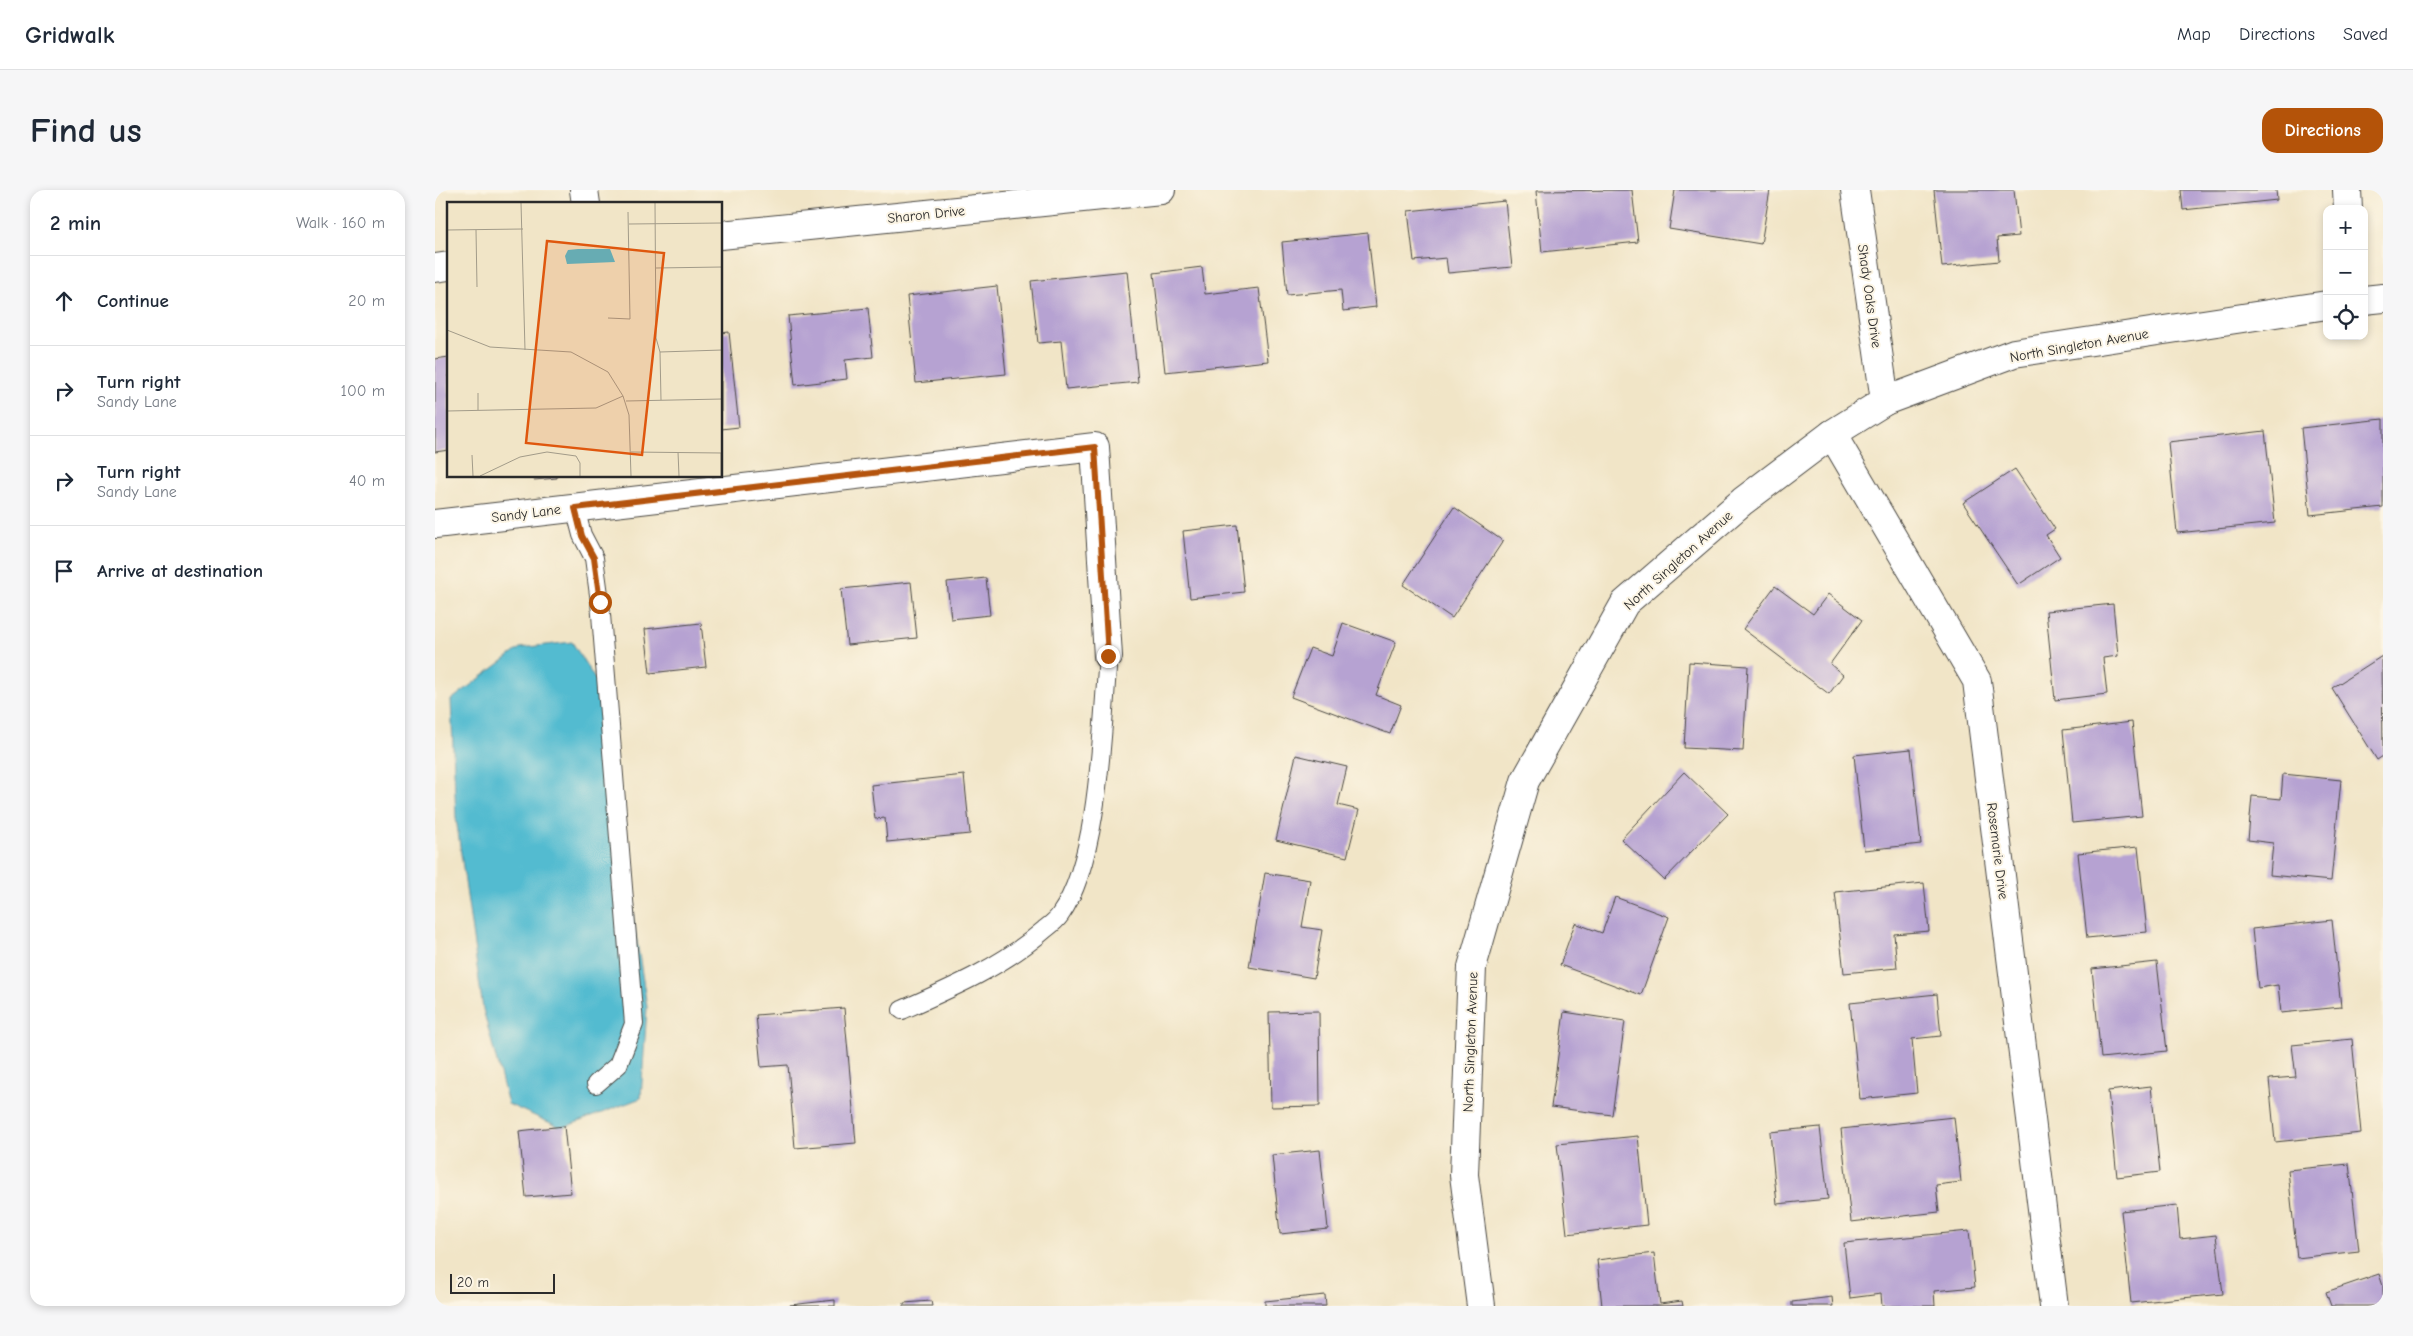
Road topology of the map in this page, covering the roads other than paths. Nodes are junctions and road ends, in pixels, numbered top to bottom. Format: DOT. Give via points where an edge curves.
graph roads {
  1 [pos="1161,190"];
  2 [pos="1855,190"];
  3 [pos="2347,190"];
  4 [pos="2348,205"];
  5 [pos="723,234"];
  6 [pos="2383,298"];
  7 [pos="2368,300"];
  8 [pos="2323,306"];
  9 [pos="1885,401"];
  10 [pos="1832,434"];
  11 [pos="575,508"];
  12 [pos="435,524"];
  13 [pos="1108,656"];
  14 [pos="902,1010"];
  15 [pos="597,1084"];
  16 [pos="1481,1306"];
  17 [pos="2054,1306"];
  1 -- 5 [label="street, Sharon Drive"];
  2 -- 9 [label="street, Shady Oaks Drive"];
  3 -- 4 [label="street"];
  6 -- 7 [label="street"];
  8 -- 9 [label="street, North Singleton Avenue" via="2014,353"];
  9 -- 10 [label="street, North Singleton Avenue"];
  10 -- 16 [label="street, North Singleton Avenue" via="1743,501 1625,603 1525,781 1472,967 1464,1175"];
  10 -- 17 [label="street, Rosemarie Drive" via="1977,681"];
  11 -- 12 [label="street, Sandy Lane"];
  11 -- 13 [label="street, Sandy Lane" via="1095,447"];
  11 -- 15 [label="lane" via="582,536 594,558 600,602 634,1024 618,1065"];
  13 -- 14 [label="lane" via="1097,789 1077,880 1060,916 1030,942 994,965"];
}
